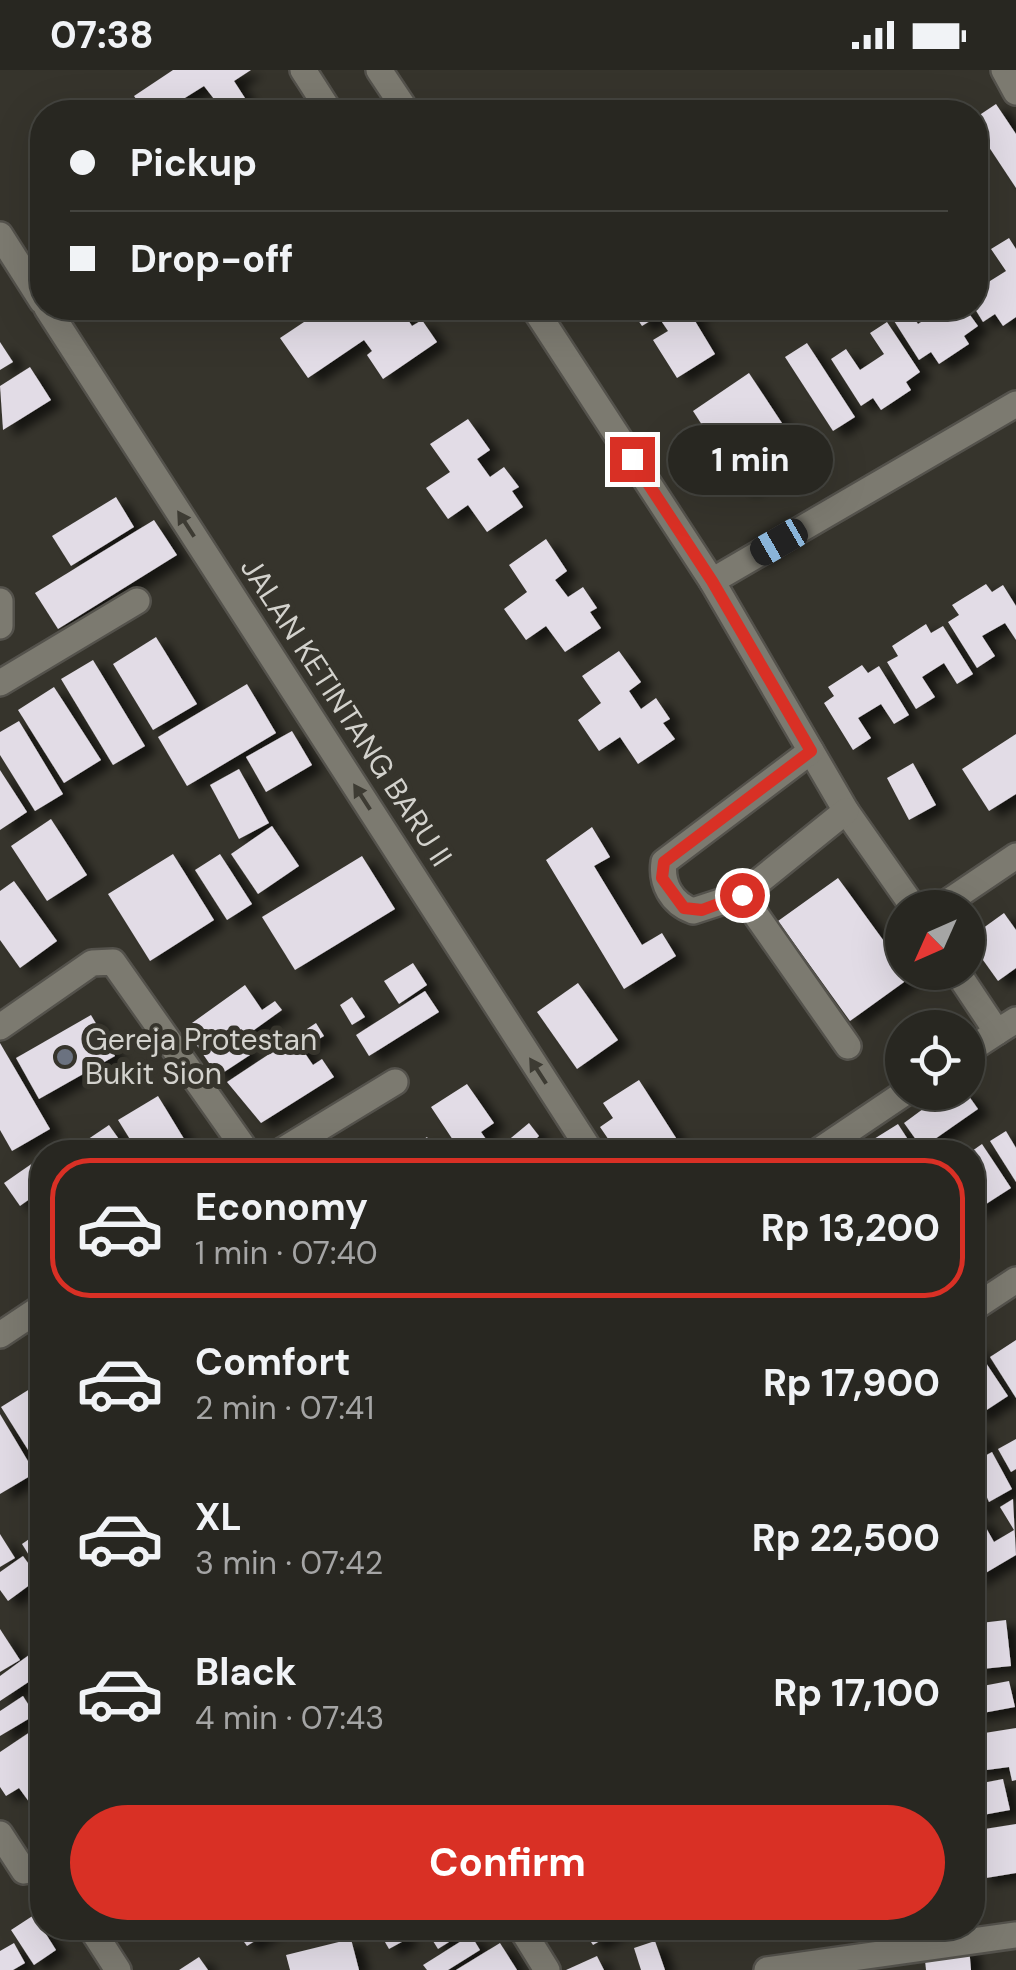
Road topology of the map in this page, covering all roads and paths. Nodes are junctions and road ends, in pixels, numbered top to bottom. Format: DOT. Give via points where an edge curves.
graph roads {
  1 [pos="303,70"];
  2 [pos="379,70"];
  3 [pos="1004,70"];
  4 [pos="1016,92"];
  5 [pos="322,100"];
  6 [pos="399,100"];
  7 [pos="0,235"];
  8 [pos="30,282"];
  9 [pos="55,320"];
  10 [pos="542,320"];
  11 [pos="1016,404"];
  12 [pos="712,581"];
  13 [pos="0,601"];
  14 [pos="137,601"];
  15 [pos="0,626"];
  16 [pos="0,684"];
  17 [pos="811,751"];
  18 [pos="846,811"];
  19 [pos="1016,856"];
  20 [pos="901,890"];
  21 [pos="966,890"];
  22 [pos="742,895"];
  23 [pos="974,990"];
  24 [pos="1006,1026"];
  25 [pos="0,1027"];
  26 [pos="985,1040"];
  27 [pos="848,1046"];
  28 [pos="395,1082"];
  29 [pos="885,1106"];
  30 [pos="239,1140"];
  31 [pos="300,1140"];
  32 [pos="583,1140"];
  33 [pos="835,1140"];
  34 [pos="1016,1280"];
  35 [pos="985,1300"];
  36 [pos="30,1315"];
  37 [pos="0,1335"];
  38 [pos="0,1834"];
  39 [pos="22,1871"];
  40 [pos="985,1935"];
  41 [pos="1016,1935"];
  42 [pos="99,1940"];
  43 [pos="528,1940"];
  44 [pos="915,1940"];
  45 [pos="118,1970"];
  46 [pos="547,1970"];
  47 [pos="768,1970"];
  1 -- 5 [label="street"];
  2 -- 6 [label="street"];
  3 -- 4 [label="street"];
  7 -- 8 [label="street"];
  32 -- 9 [label="street, JALAN KETINTANG BARU II, one-way"];
  10 -- 12 [label="street"];
  11 -- 12 [label="street"];
  12 -- 17 [label="street"];
  13 -- 15 [label="street"];
  14 -- 16 [label="street"];
  17 -- 18 [label="street"];
  17 -- 22 [label="street" via="664,862 662,878 684,908 702,910"];
  18 -- 20 [label="street"];
  18 -- 22 [label="street"];
  19 -- 21 [label="street"];
  22 -- 27 [label="street"];
  23 -- 24 [label="street"];
  24 -- 26 [label="street"];
  25 -- 30 [label="street" via="92,963 113,962"];
  28 -- 31 [label="street"];
  29 -- 33 [label="street"];
  34 -- 35 [label="street"];
  36 -- 37 [label="street"];
  38 -- 39 [label="street"];
  40 -- 41 [label="street"];
  42 -- 45 [label="street"];
  43 -- 46 [label="street"];
  44 -- 47 [label="street"];
}
